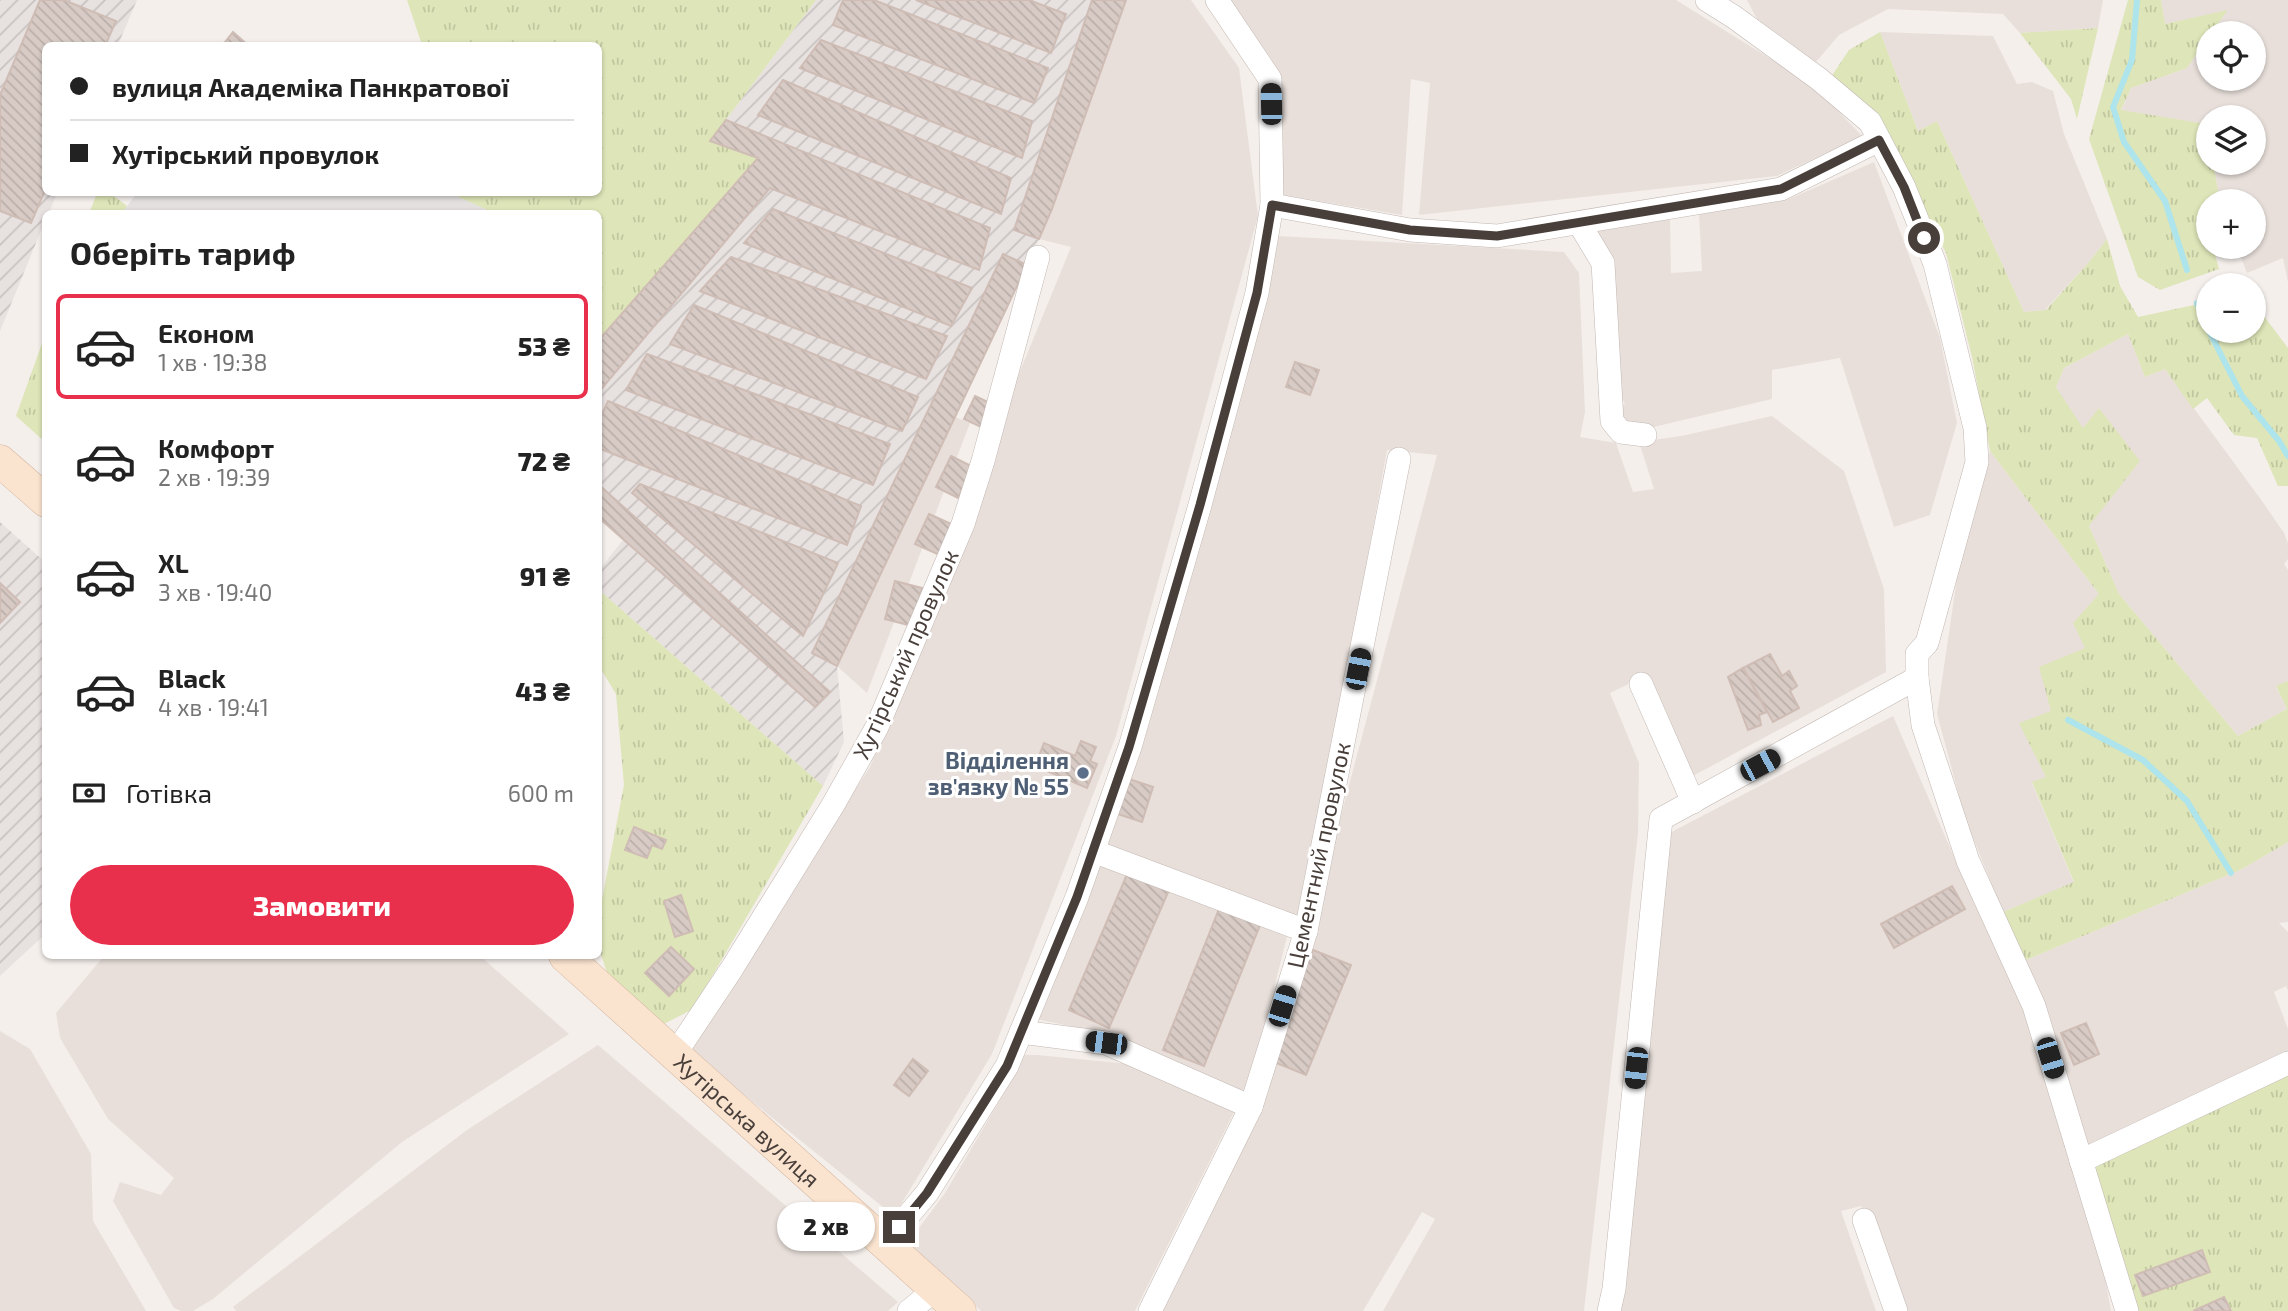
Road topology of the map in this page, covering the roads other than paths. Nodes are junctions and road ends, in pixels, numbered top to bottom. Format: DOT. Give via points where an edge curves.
graph roads {
  1 [pos="1217,0"];
  2 [pos="1707,0"];
  3 [pos="1734,8"];
  4 [pos="1879,140"];
  5 [pos="1272,205"];
  6 [pos="1579,223"];
  7 [pos="1038,257"];
  8 [pos="1645,435"];
  9 [pos="1399,459"];
  10 [pos="0,461"];
  11 [pos="42,498"];
  12 [pos="1917,678"];
  13 [pos="1641,684"];
  14 [pos="1693,802"];
  15 [pos="1093,851"];
  16 [pos="1306,931"];
  17 [pos="568,959"];
  18 [pos="1021,1032"];
  19 [pos="675,1054"];
  20 [pos="2288,1063"];
  21 [pos="1251,1107"];
  22 [pos="2081,1161"];
  23 [pos="1864,1220"];
  24 [pos="885,1244"];
  25 [pos="936,1289"];
  26 [pos="909,1311"];
  27 [pos="960,1311"];
  28 [pos="1150,1311"];
  29 [pos="1609,1311"];
  30 [pos="1896,1311"];
  31 [pos="2127,1311"];
  1 -- 5 [label="street" via="1270,79"];
  2 -- 3 [label="street"];
  3 -- 4 [label="street" via="1870,122"];
  4 -- 6 [label="street" via="1781,189"];
  4 -- 12 [label="street" via="1904,187 1934,264 1975,428 1976,462 1927,643 1917,654"];
  5 -- 6 [label="street" via="1410,230 1497,236"];
  5 -- 15 [label="street" via="1257,293 1200,505 1129,747"];
  6 -- 8 [label="street" via="1603,263 1612,421 1621,432"];
  7 -- 19 [label="street, Хутірський провулок" via="963,523 877,727"];
  9 -- 16 [label="street, Цементний провулок"];
  10 -- 11 [label="main road"];
  12 -- 14 [label="street"];
  12 -- 22 [label="street" via="1923,725 1968,860 2034,1006"];
  13 -- 14 [label="street"];
  14 -- 29 [label="street" via="1661,819"];
  15 -- 16 [label="street"];
  15 -- 18 [label="street"];
  16 -- 21 [label="street, Цементний провулок"];
  17 -- 19 [label="main road, Хутірська вулиця"];
  18 -- 21 [label="street" via="1106,1043"];
  18 -- 24 [label="street" via="1007,1066 927,1193"];
  19 -- 24 [label="main road, Хутірська вулиця"];
  20 -- 22 [label="street"];
  21 -- 28 [label="street, Цементний провулок"];
  22 -- 31 [label="street"];
  23 -- 30 [label="street"];
  24 -- 25 [label="main road, Хутірська вулиця"];
  25 -- 26 [label="street"];
  25 -- 27 [label="main road, Хутірська вулиця"];
}
